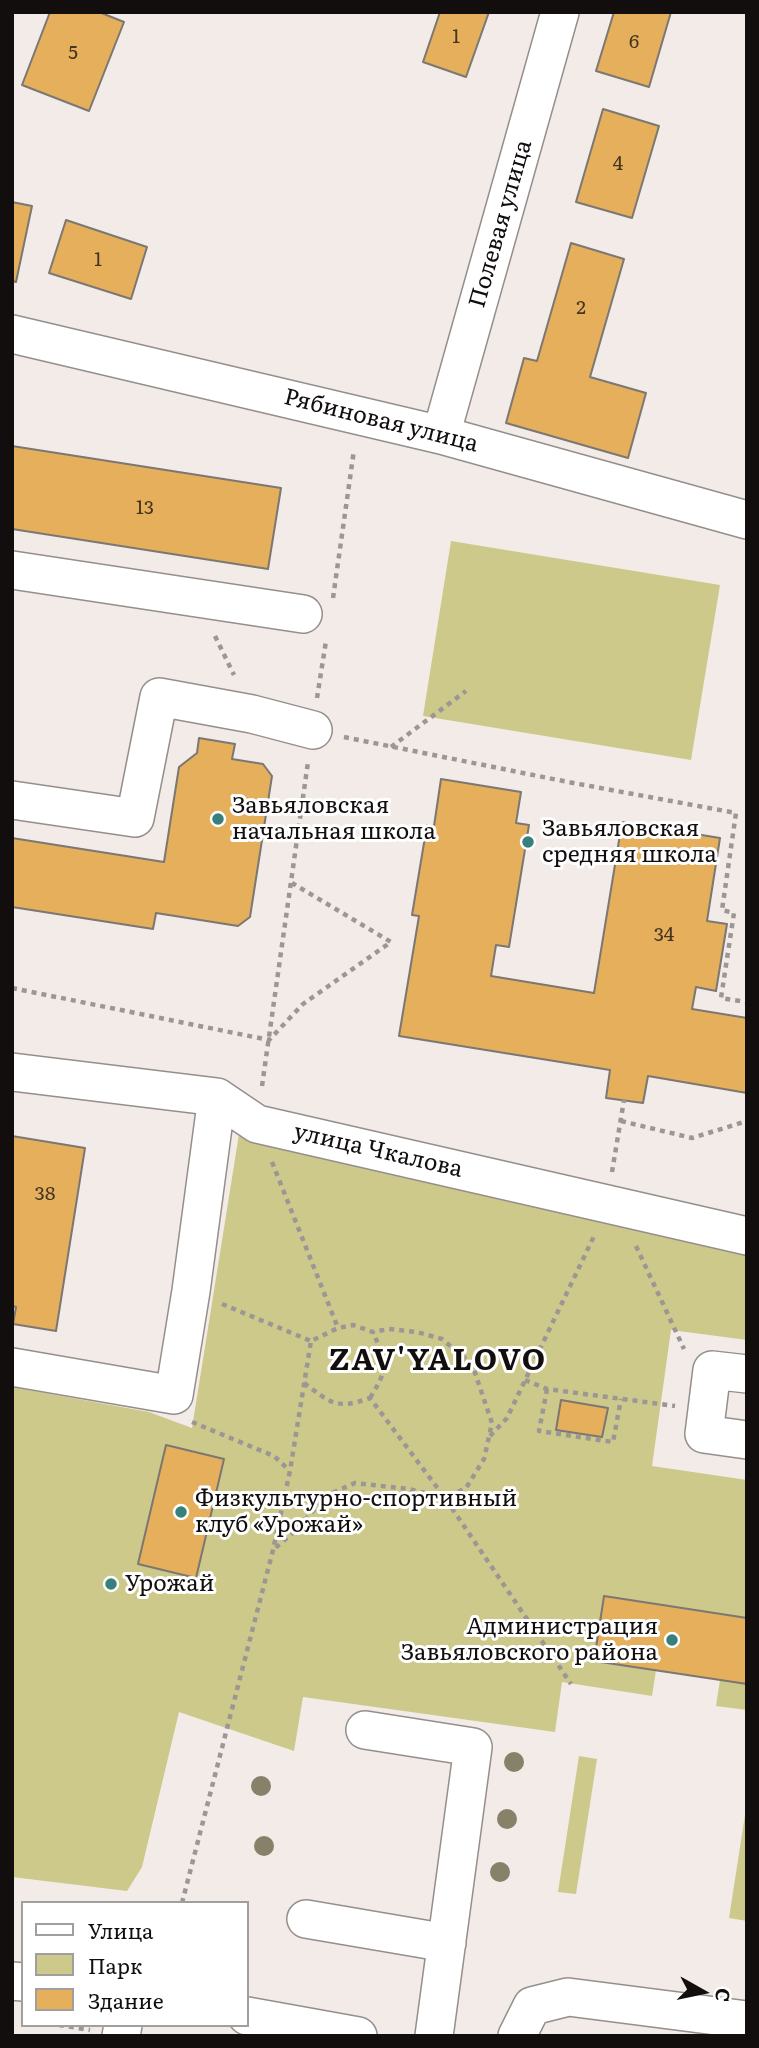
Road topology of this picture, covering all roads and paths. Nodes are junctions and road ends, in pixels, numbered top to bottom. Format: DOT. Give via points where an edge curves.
graph roads {
  1 [pos="560,12"];
  2 [pos="12,334"];
  3 [pos="359,415"];
  4 [pos="441,435"];
  5 [pos="747,520"];
  6 [pos="12,570"];
  7 [pos="196,598"];
  8 [pos="320,620"];
  9 [pos="466,691"];
  10 [pos="252,714"];
  11 [pos="313,730"];
  12 [pos="390,748"];
  13 [pos="12,800"];
  14 [pos="292,883"];
  15 [pos="12,988"];
  16 [pos="747,1002"];
  17 [pos="269,1040"];
  18 [pos="12,1072"];
  19 [pos="217,1097"];
  20 [pos="621,1121"];
  21 [pos="747,1121"];
  22 [pos="257,1124"];
  23 [pos="597,1231"];
  24 [pos="631,1235"];
  25 [pos="747,1236"];
  26 [pos="191,1291"];
  27 [pos="338,1328"];
  28 [pos="373,1332"];
  29 [pos="311,1341"];
  30 [pos="12,1367"];
  31 [pos="729,1372"];
  32 [pos="525,1380"];
  33 [pos="304,1382"];
  34 [pos="547,1389"];
  35 [pos="174,1395"];
  36 [pos="370,1398"];
  37 [pos="621,1399"];
  38 [pos="707,1410"];
  39 [pos="488,1438"];
  40 [pos="747,1440"];
  41 [pos="290,1471"];
  42 [pos="445,1498"];
  43 [pos="273,1550"];
  44 [pos="570,1684"];
  45 [pos="365,1730"];
  46 [pos="183,1901"];
  47 [pos="306,1919"];
  48 [pos="447,1943"];
  49 [pos="248,2016"];
  50 [pos="747,2020"];
  51 [pos="358,2036"];
  52 [pos="434,2036"];
  53 [pos="517,2036"];
  1 -- 4 [label="street, Полевая улица"];
  2 -- 3 [label="street, Рябиновая улица"];
  3 -- 4 [label="street, Рябиновая улица"];
  3 -- 8 [label="path"];
  4 -- 5 [label="street, Рябиновая улица"];
  6 -- 7 [label="street"];
  7 -- 8 [label="street"];
  7 -- 10 [label="path"];
  8 -- 11 [label="path"];
  9 -- 12 [label="path"];
  10 -- 11 [label="street"];
  10 -- 13 [label="street" via="159,697 135,818"];
  11 -- 12 [label="path"];
  11 -- 14 [label="path"];
  12 -- 16 [label="path" via="736,813 722,910 734,913 721,998"];
  14 -- 17 [label="path"];
  14 -- 17 [label="path" via="391,942 303,1004"];
  15 -- 17 [label="path"];
  17 -- 22 [label="path"];
  18 -- 19 [label="street, улица Чкалова"];
  19 -- 22 [label="street, улица Чкалова"];
  19 -- 26 [label="street"];
  20 -- 21 [label="path" via="692,1138"];
  22 -- 25 [label="street, улица Чкалова"];
  22 -- 27 [label="path"];
  23 -- 32 [label="path"];
  24 -- 31 [label="path" via="685,1351"];
  26 -- 29 [label="path"];
  26 -- 35 [label="street"];
  27 -- 28 [label="path" via="354,1325"];
  27 -- 29 [label="path"];
  28 -- 36 [label="path" via="384,1359 384,1375"];
  28 -- 39 [label="path" via="388,1329 442,1339 472,1364 492,1423"];
  29 -- 33 [label="path"];
  30 -- 35 [label="street"];
  31 -- 38 [label="street"];
  32 -- 34 [label="path"];
  32 -- 39 [label="path" via="507,1418"];
  33 -- 36 [label="path" via="330,1402 349,1405"];
  33 -- 41 [label="path"];
  34 -- 37 [label="path"];
  34 -- 37 [label="path" via="539,1431 613,1442"];
  35 -- 41 [label="path" via="192,1423 274,1456"];
  36 -- 42 [label="path"];
  37 -- 38 [label="path"];
  38 -- 40 [label="street" via="704,1434"];
  39 -- 42 [label="path" via="484,1459 466,1488"];
  41 -- 43 [label="path"];
  42 -- 43 [label="path" via="355,1483 327,1495"];
  42 -- 44 [label="path"];
  43 -- 46 [label="path"];
  45 -- 48 [label="street" via="473,1747"];
  47 -- 48 [label="street"];
  48 -- 52 [label="street"];
  49 -- 51 [label="street"];
  50 -- 53 [label="street" via="568,1997 532,2006"];
}
